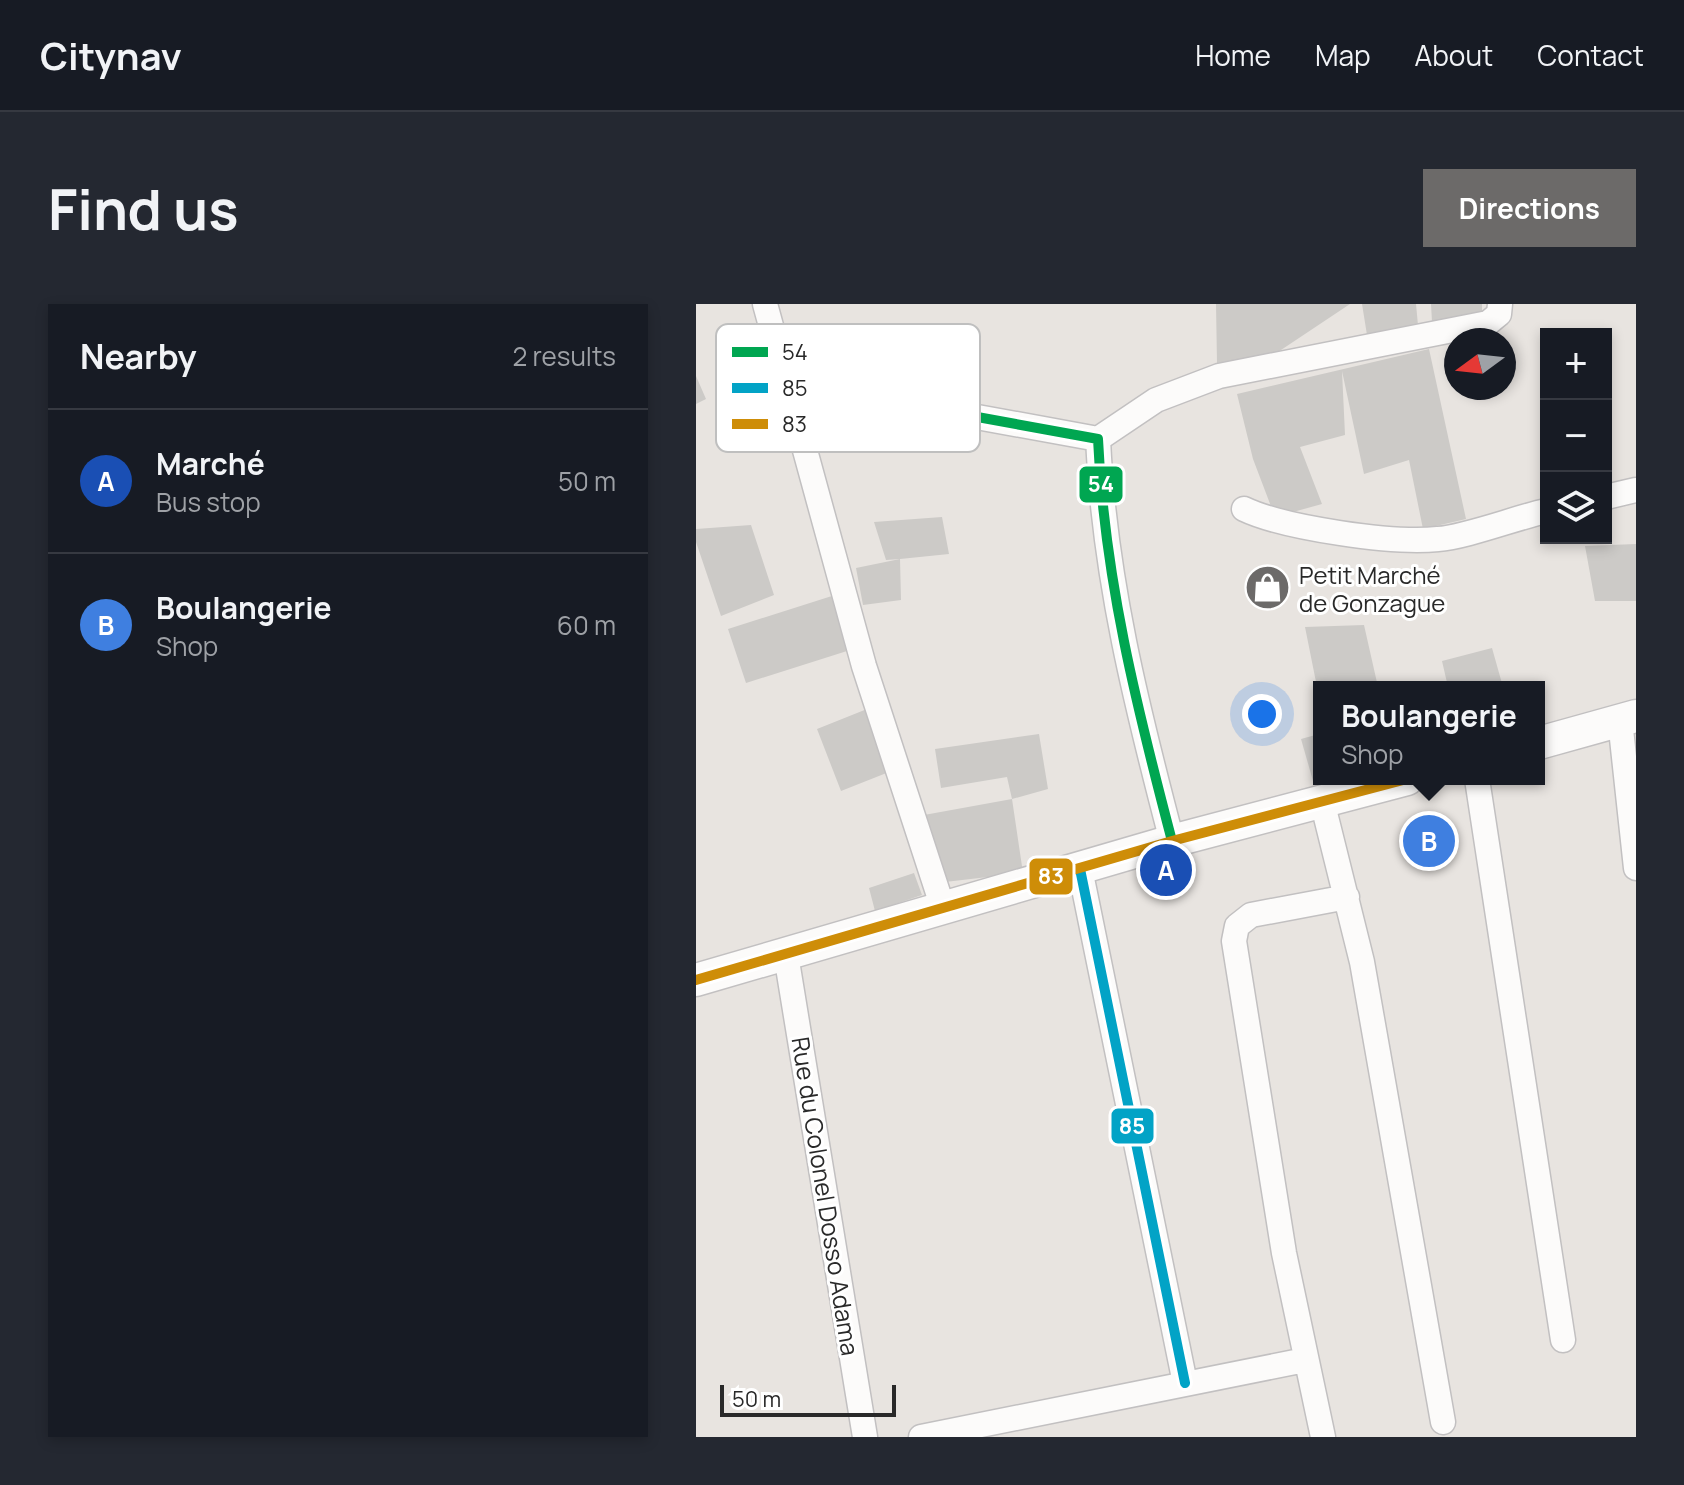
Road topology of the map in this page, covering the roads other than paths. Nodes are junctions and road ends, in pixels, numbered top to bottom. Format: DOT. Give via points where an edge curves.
graph roads {
  1 [pos="765,304"];
  2 [pos="1500,304"];
  3 [pos="770,324"];
  4 [pos="980,418"];
  5 [pos="1098,439"];
  6 [pos="804,452"];
  7 [pos="1636,490"];
  8 [pos="1612,496"];
  9 [pos="1244,509"];
  10 [pos="1540,513"];
  11 [pos="1628,718"];
  12 [pos="1545,741"];
  13 [pos="1384,785"];
  14 [pos="1478,785"];
  15 [pos="1322,801"];
  16 [pos="1172,841"];
  17 [pos="1636,868"];
  18 [pos="1080,869"];
  19 [pos="1347,897"];
  20 [pos="943,908"];
  21 [pos="786,955"];
  22 [pos="696,980"];
  23 [pos="1563,1340"];
  24 [pos="1305,1360"];
  25 [pos="1185,1383"];
  26 [pos="1443,1422"];
  27 [pos="865,1437"];
  28 [pos="921,1437"];
  29 [pos="1323,1437"];
  1 -- 3 [label="street"];
  2 -- 5 [label="street" via="1499,314 1488,323 1219,376 1156,400"];
  4 -- 5 [label="street"];
  5 -- 16 [label="street" via="1109,567 1136,704"];
  6 -- 20 [label="street" via="864,666"];
  7 -- 8 [label="street"];
  9 -- 10 [label="street" via="1266,520 1324,529 1438,539"];
  11 -- 12 [label="street"];
  11 -- 17 [label="street"];
  13 -- 15 [label="street"];
  14 -- 23 [label="street"];
  15 -- 16 [label="street"];
  15 -- 19 [label="street"];
  16 -- 18 [label="street"];
  18 -- 20 [label="street"];
  18 -- 25 [label="street"];
  19 -- 24 [label="street" via="1251,915 1237,926 1234,941"];
  19 -- 26 [label="street" via="1396,1140"];
  20 -- 21 [label="street"];
  21 -- 22 [label="street"];
  21 -- 27 [label="street, Rue du Colonel Dosso Adama"];
  24 -- 25 [label="street"];
  24 -- 29 [label="street"];
  25 -- 28 [label="street"];
}
